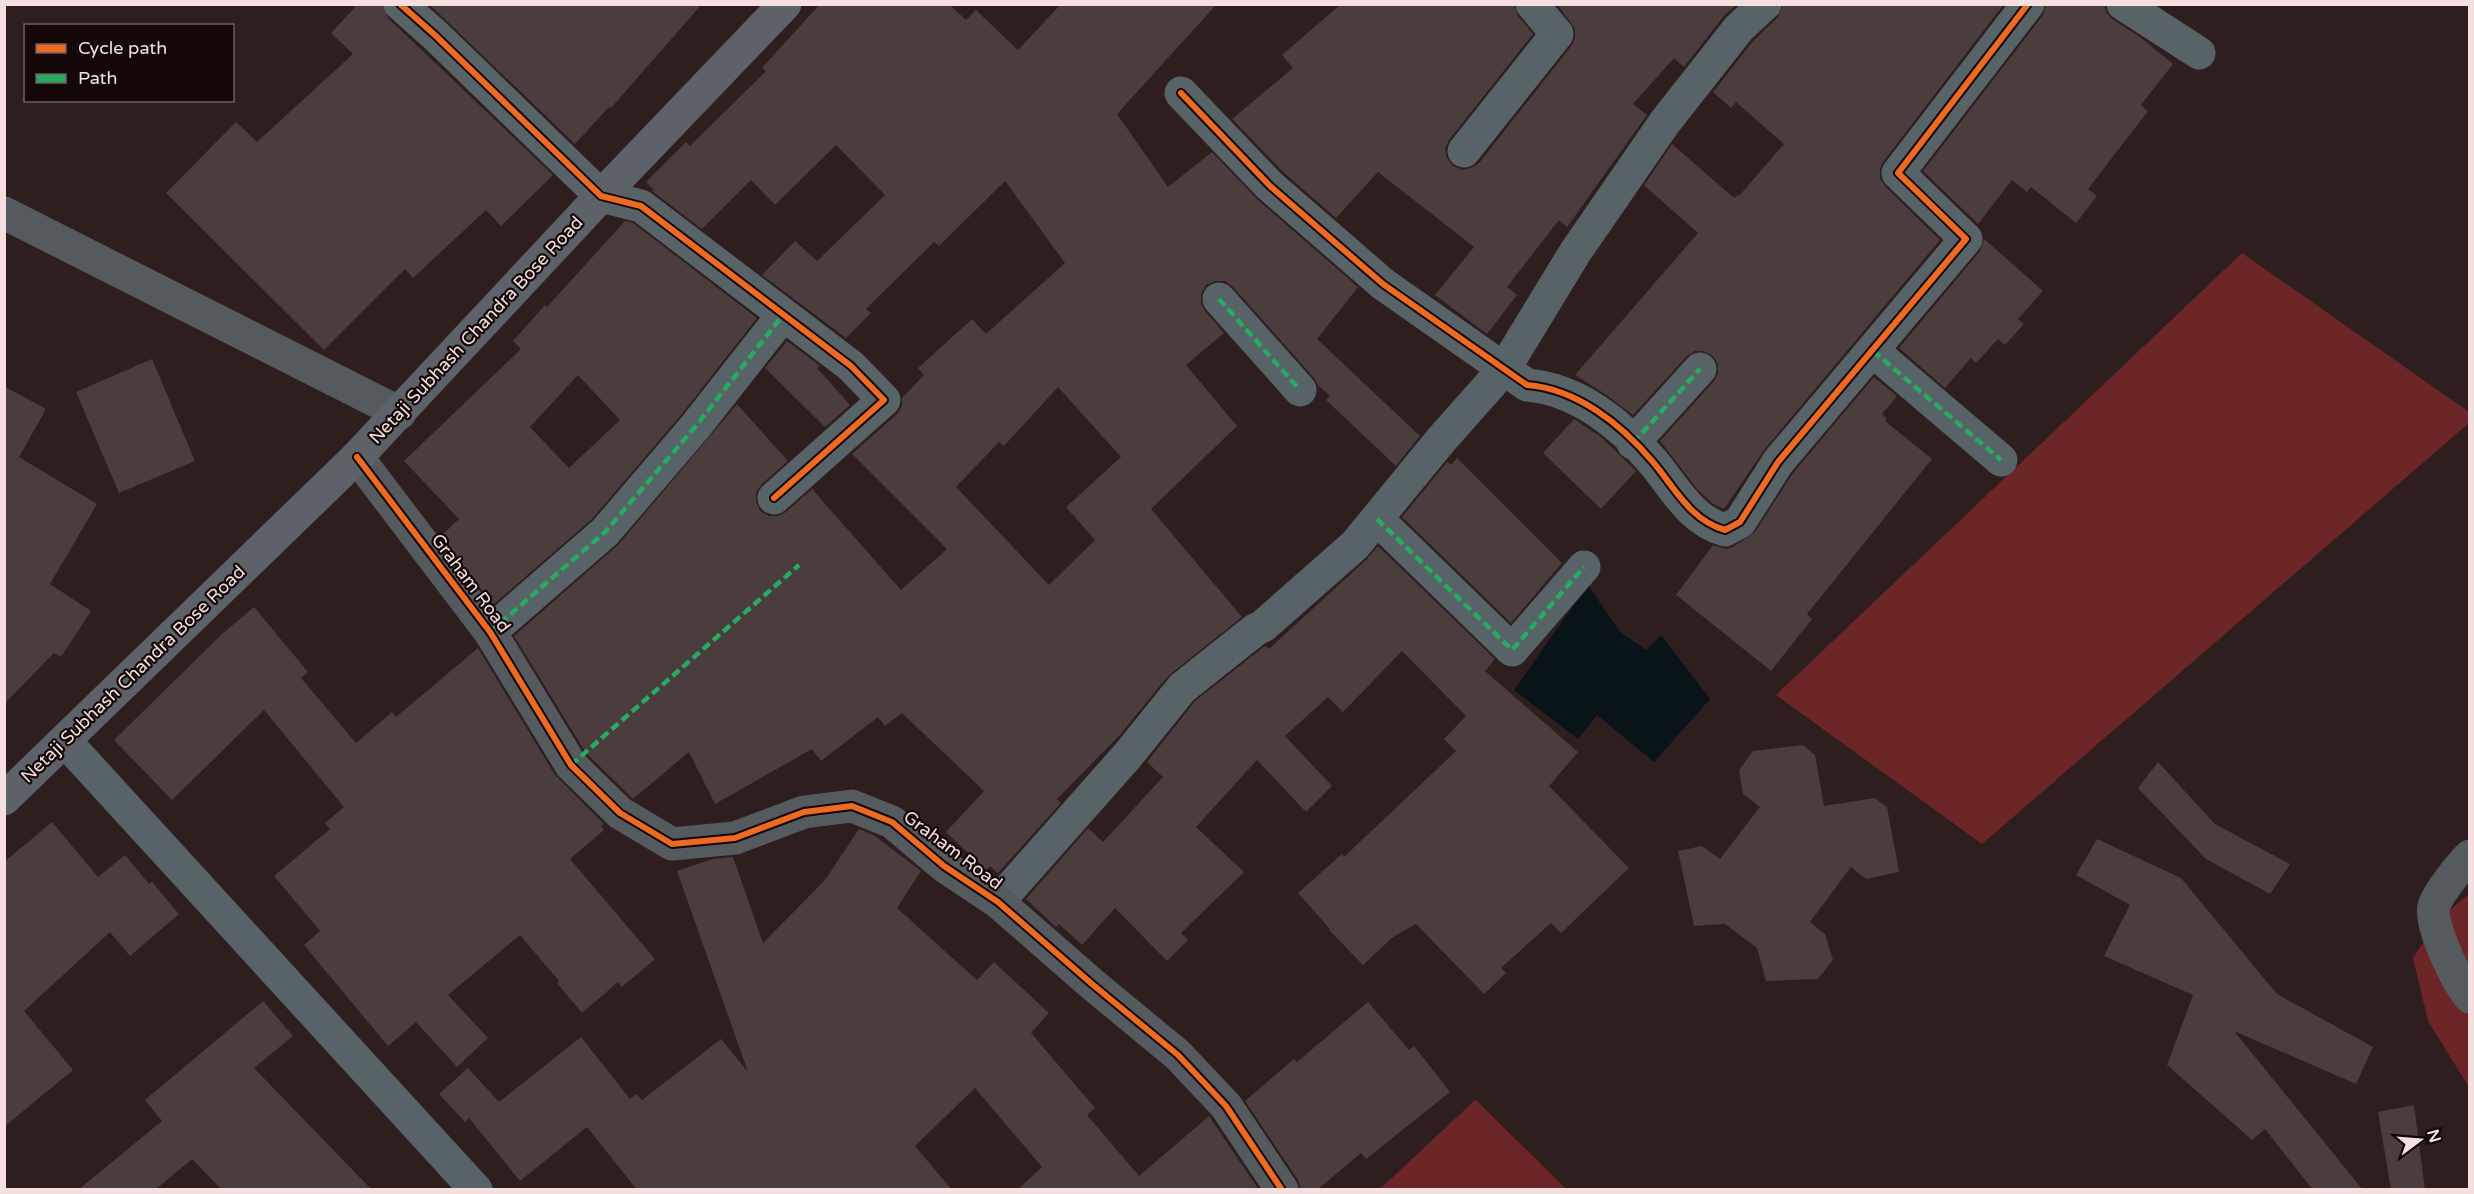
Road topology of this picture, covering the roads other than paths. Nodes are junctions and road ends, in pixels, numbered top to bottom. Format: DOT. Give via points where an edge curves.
graph roads {
  1 [pos="400,4"];
  2 [pos="785,4"];
  3 [pos="1532,4"];
  4 [pos="1765,4"];
  5 [pos="2028,4"];
  6 [pos="2123,4"];
  7 [pos="2199,53"];
  8 [pos="1181,93"];
  9 [pos="1464,151"];
  10 [pos="601,196"];
  11 [pos="4,213"];
  12 [pos="1219,299"];
  13 [pos="783,315"];
  14 [pos="1873,351"];
  15 [pos="1504,369"];
  16 [pos="1700,369"];
  17 [pos="1300,390"];
  18 [pos="400,414"];
  19 [pos="1633,443"];
  20 [pos="357,457"];
  21 [pos="2001,460"];
  22 [pos="774,498"];
  23 [pos="1377,519"];
  24 [pos="1584,567"];
  25 [pos="490,632"];
  26 [pos="65,741"];
  27 [pos="4,799"];
  28 [pos="2469,856"];
  29 [pos="998,902"];
  30 [pos="2469,998"];
  31 [pos="476,1190"];
  32 [pos="1282,1190"];
  1 -- 10 [label="street"];
  2 -- 10 [label="main road, Netaji Subhash Chandra Bose Road"];
  3 -- 9 [label="street" via="1557,34"];
  4 -- 15 [label="street" via="1739,28 1665,122 1576,251"];
  5 -- 14 [label="street" via="1898,173 1966,239"];
  6 -- 7 [label="street"];
  8 -- 15 [label="street" via="1270,186 1383,284"];
  10 -- 13 [label="street" via="641,206"];
  10 -- 18 [label="main road, Netaji Subhash Chandra Bose Road"];
  11 -- 18 [label="street"];
  12 -- 17 [label="street"];
  13 -- 22 [label="street" via="851,366 884,400"];
  13 -- 25 [label="street" via="605,532"];
  14 -- 19 [label="street" via="1778,462 1740,522 1725,530 1710,526 1678,498 1653,462"];
  14 -- 21 [label="street"];
  15 -- 19 [label="street" via="1527,385 1547,386 1601,412"];
  15 -- 23 [label="street"];
  16 -- 19 [label="street"];
  18 -- 20 [label="main road, Netaji Subhash Chandra Bose Road"];
  20 -- 25 [label="street, Graham Road"];
  20 -- 26 [label="main road, Netaji Subhash Chandra Bose Road"];
  23 -- 24 [label="street" via="1512,650"];
  23 -- 29 [label="street" via="1355,545 1263,626 1182,688"];
  25 -- 29 [label="street, Graham Road" via="571,765 620,813 672,844 735,838 804,812 852,806 892,822 944,866"];
  26 -- 27 [label="main road, Netaji Subhash Chandra Bose Road"];
  26 -- 31 [label="street"];
  28 -- 30 [label="street" via="2434,906 2437,935"];
  29 -- 32 [label="street, Graham Road" via="1178,1055 1226,1106"];
}
